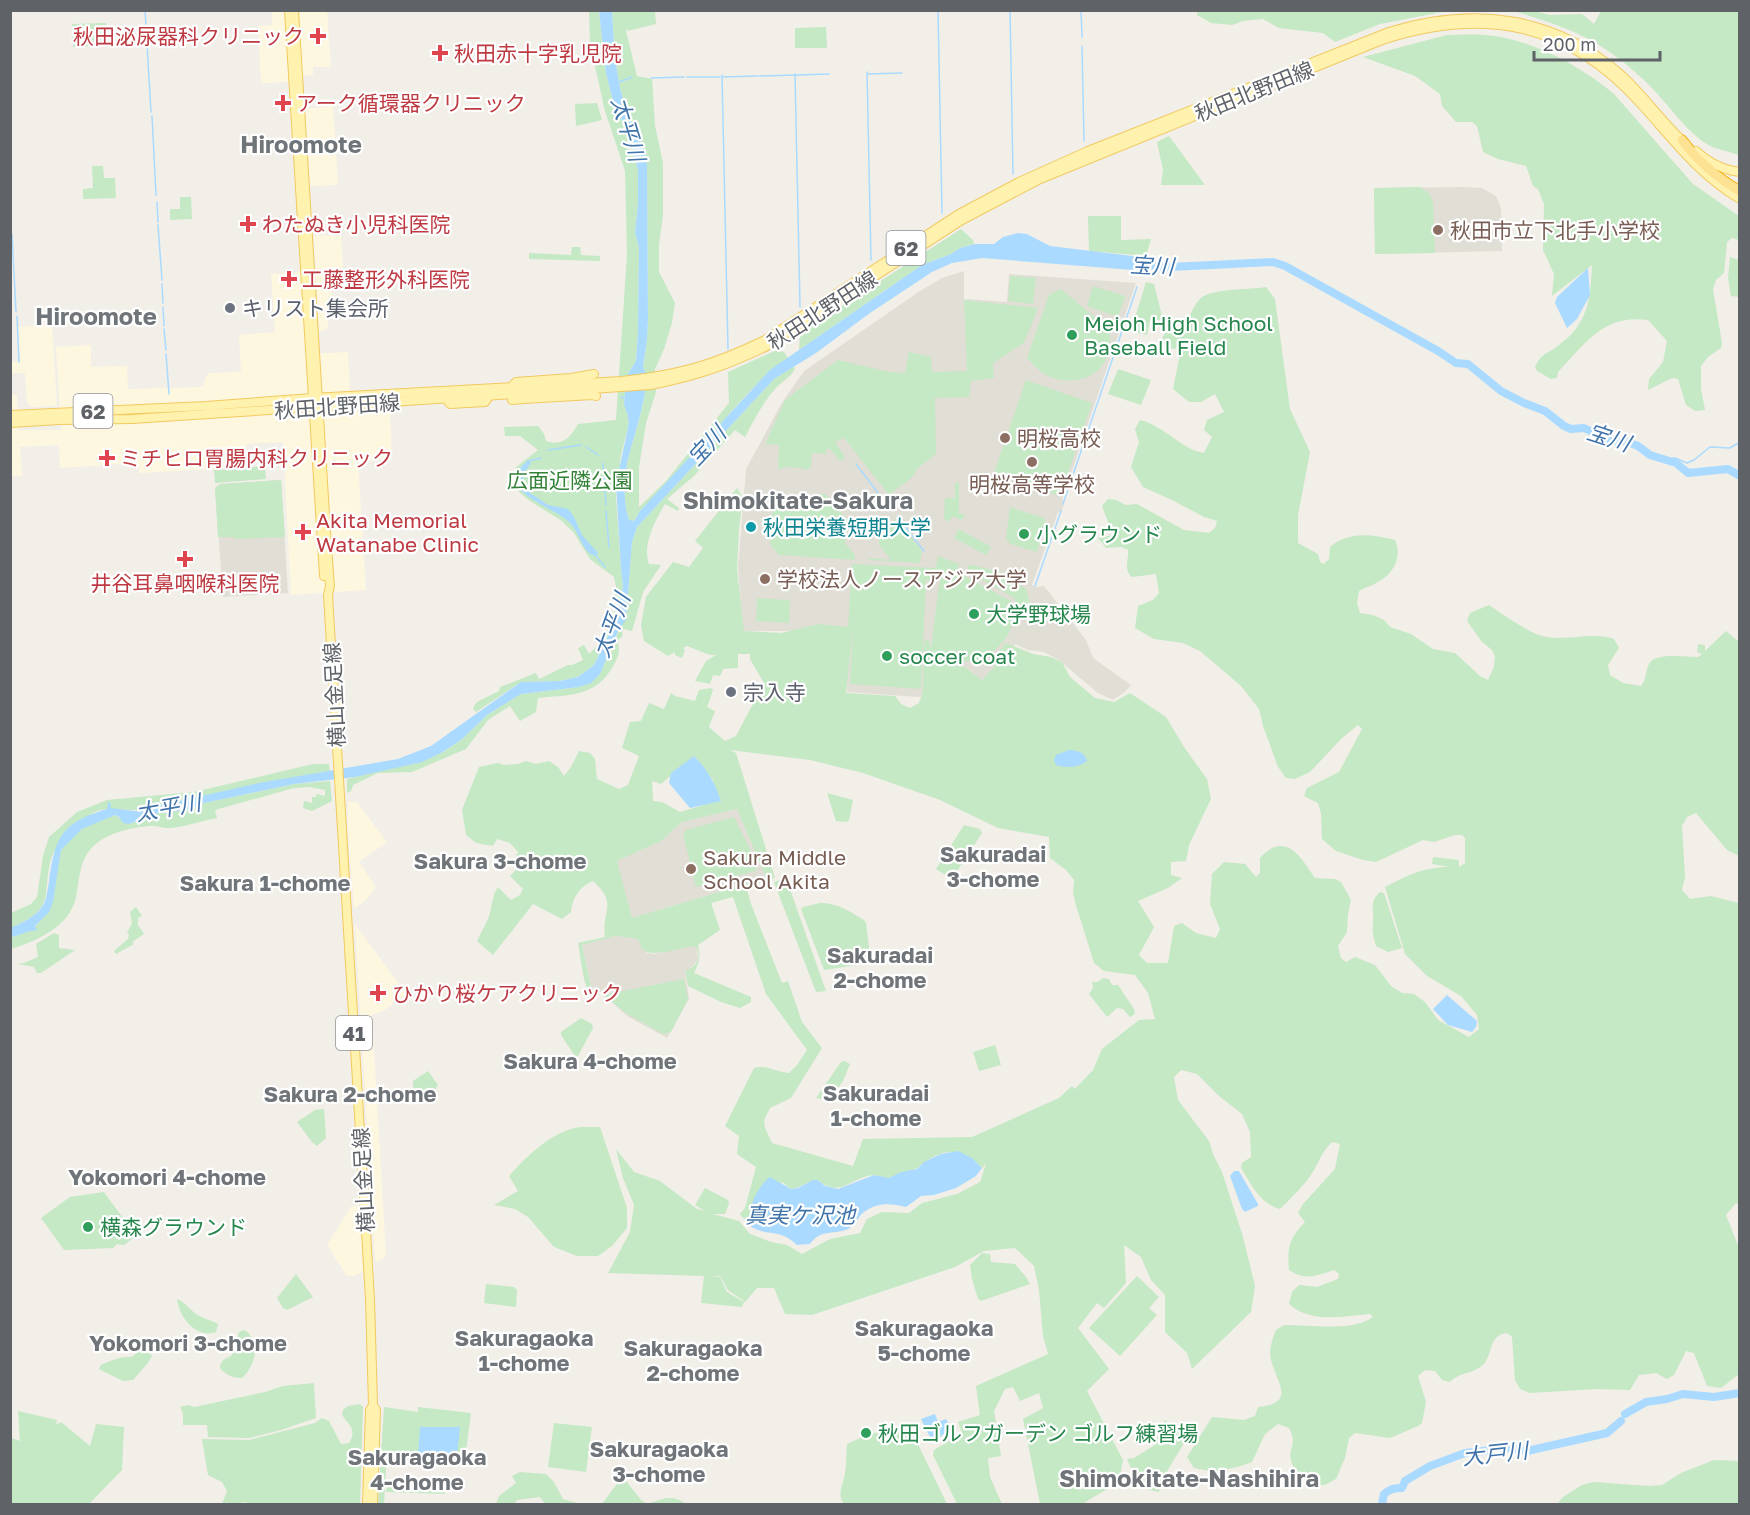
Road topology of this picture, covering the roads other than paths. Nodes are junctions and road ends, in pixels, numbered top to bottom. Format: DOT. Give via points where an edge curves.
graph roads {
  1 [pos="289,10"];
  2 [pos="294,10"];
  3 [pos="1348,51"];
  4 [pos="1682,140"];
  5 [pos="1740,172"];
  6 [pos="1740,191"];
  7 [pos="1740,199"];
  8 [pos="594,374"];
  9 [pos="622,384"];
  10 [pos="511,387"];
  11 [pos="416,388"];
  12 [pos="405,391"];
  13 [pos="521,396"];
  14 [pos="596,396"];
  15 [pos="315,398"];
  16 [pos="512,400"];
  17 [pos="448,401"];
  18 [pos="438,405"];
  19 [pos="316,407"];
  20 [pos="10,416"];
  21 [pos="10,423"];
  22 [pos="373,1406"];
  23 [pos="366,1504"];
  24 [pos="373,1504"];
  1 -- 15 [label="main road, 横山金足線 / 41"];
  2 -- 15 [label="main road, 横山金足線 / 41"];
  3 -- 4 [label="main road, 秋田北野田線 / 62" via="1389,32 1433,20 1481,17 1524,23 1559,35 1602,60 1630,83"];
  3 -- 7 [label="main road, 秋田北野田線 / 62" via="1406,32 1449,24 1506,25 1543,35 1606,70 1692,162"];
  3 -- 9 [label="main road, 秋田北野田線 / 62" via="1088,151 1019,182 959,214 765,340 712,364 652,381"];
  4 -- 5 [label="main road, 62" via="1714,164"];
  4 -- 6 [label="highway" via="1712,172"];
  8 -- 10 [label="main road" via="516,382"];
  9 -- 10 [label="main road, 秋田北野田線 / 62"];
  9 -- 13 [label="main road, 秋田北野田線 / 62"];
  10 -- 12 [label="main road, 秋田北野田線 / 62" via="483,385 438,392"];
  11 -- 12 [label="main road"];
  12 -- 15 [label="main road, 秋田北野田線 / 62"];
  13 -- 14 [label="main road"];
  13 -- 16 [label="main road"];
  13 -- 17 [label="main road, 秋田北野田線 / 62" via="490,395"];
  15 -- 19 [label="main road, 横山金足線 / 41"];
  15 -- 20 [label="main road, 秋田北野田線 / 62"];
  17 -- 18 [label="main road"];
  17 -- 19 [label="main road, 秋田北野田線 / 62"];
  19 -- 21 [label="main road, 秋田北野田線 / 62"];
  19 -- 22 [label="main road, 横山金足線 / 41"];
  22 -- 23 [label="main road, 横山金足線 / 41"];
  22 -- 24 [label="main road, 横山金足線 / 41"];
}
